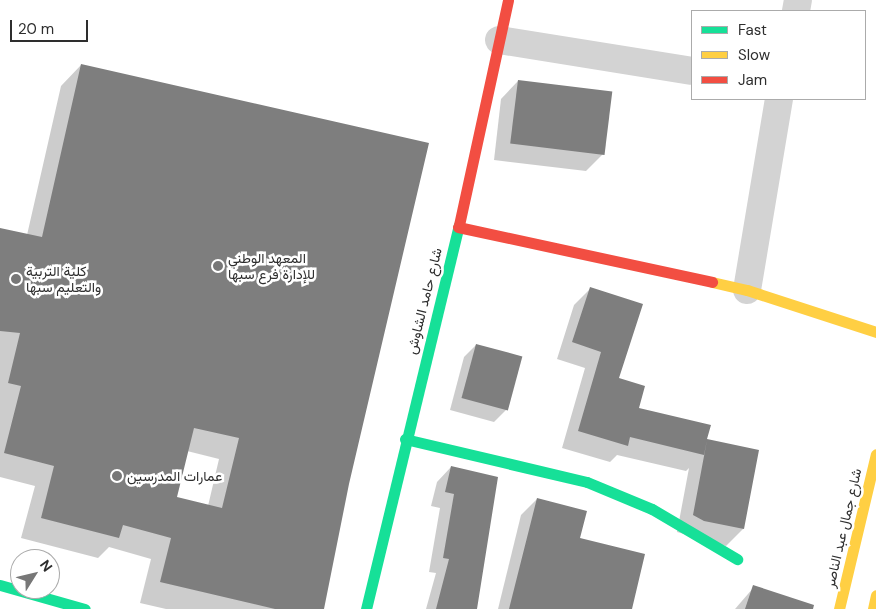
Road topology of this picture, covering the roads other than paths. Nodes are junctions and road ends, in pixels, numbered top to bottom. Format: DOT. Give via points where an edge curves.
graph roads {
  1 [pos="508,0"];
  2 [pos="499,40"];
  3 [pos="691,71"];
  4 [pos="779,100"];
  5 [pos="458,227"];
  6 [pos="747,290"];
  7 [pos="876,332"];
  8 [pos="405,439"];
  9 [pos="876,454"];
  10 [pos="737,559"];
  11 [pos="0,585"];
  12 [pos="876,595"];
  13 [pos="85,609"];
  14 [pos="366,609"];
  15 [pos="839,609"];
  16 [pos="872,609"];
  1 -- 2 [label="street, شارع حامد الشاوش"];
  2 -- 3 [label="street"];
  2 -- 5 [label="street, شارع حامد الشاوش"];
  4 -- 6 [label="street"];
  5 -- 6 [label="street"];
  5 -- 8 [label="street, شارع حامد الشاوش"];
  6 -- 7 [label="street"];
  8 -- 10 [label="street" via="587,482 652,509"];
  8 -- 14 [label="street, شارع حامد الشاوش"];
  9 -- 15 [label="street, شارع جمال عبد الناصر"];
  11 -- 13 [label="street"];
  12 -- 16 [label="street"];
}
